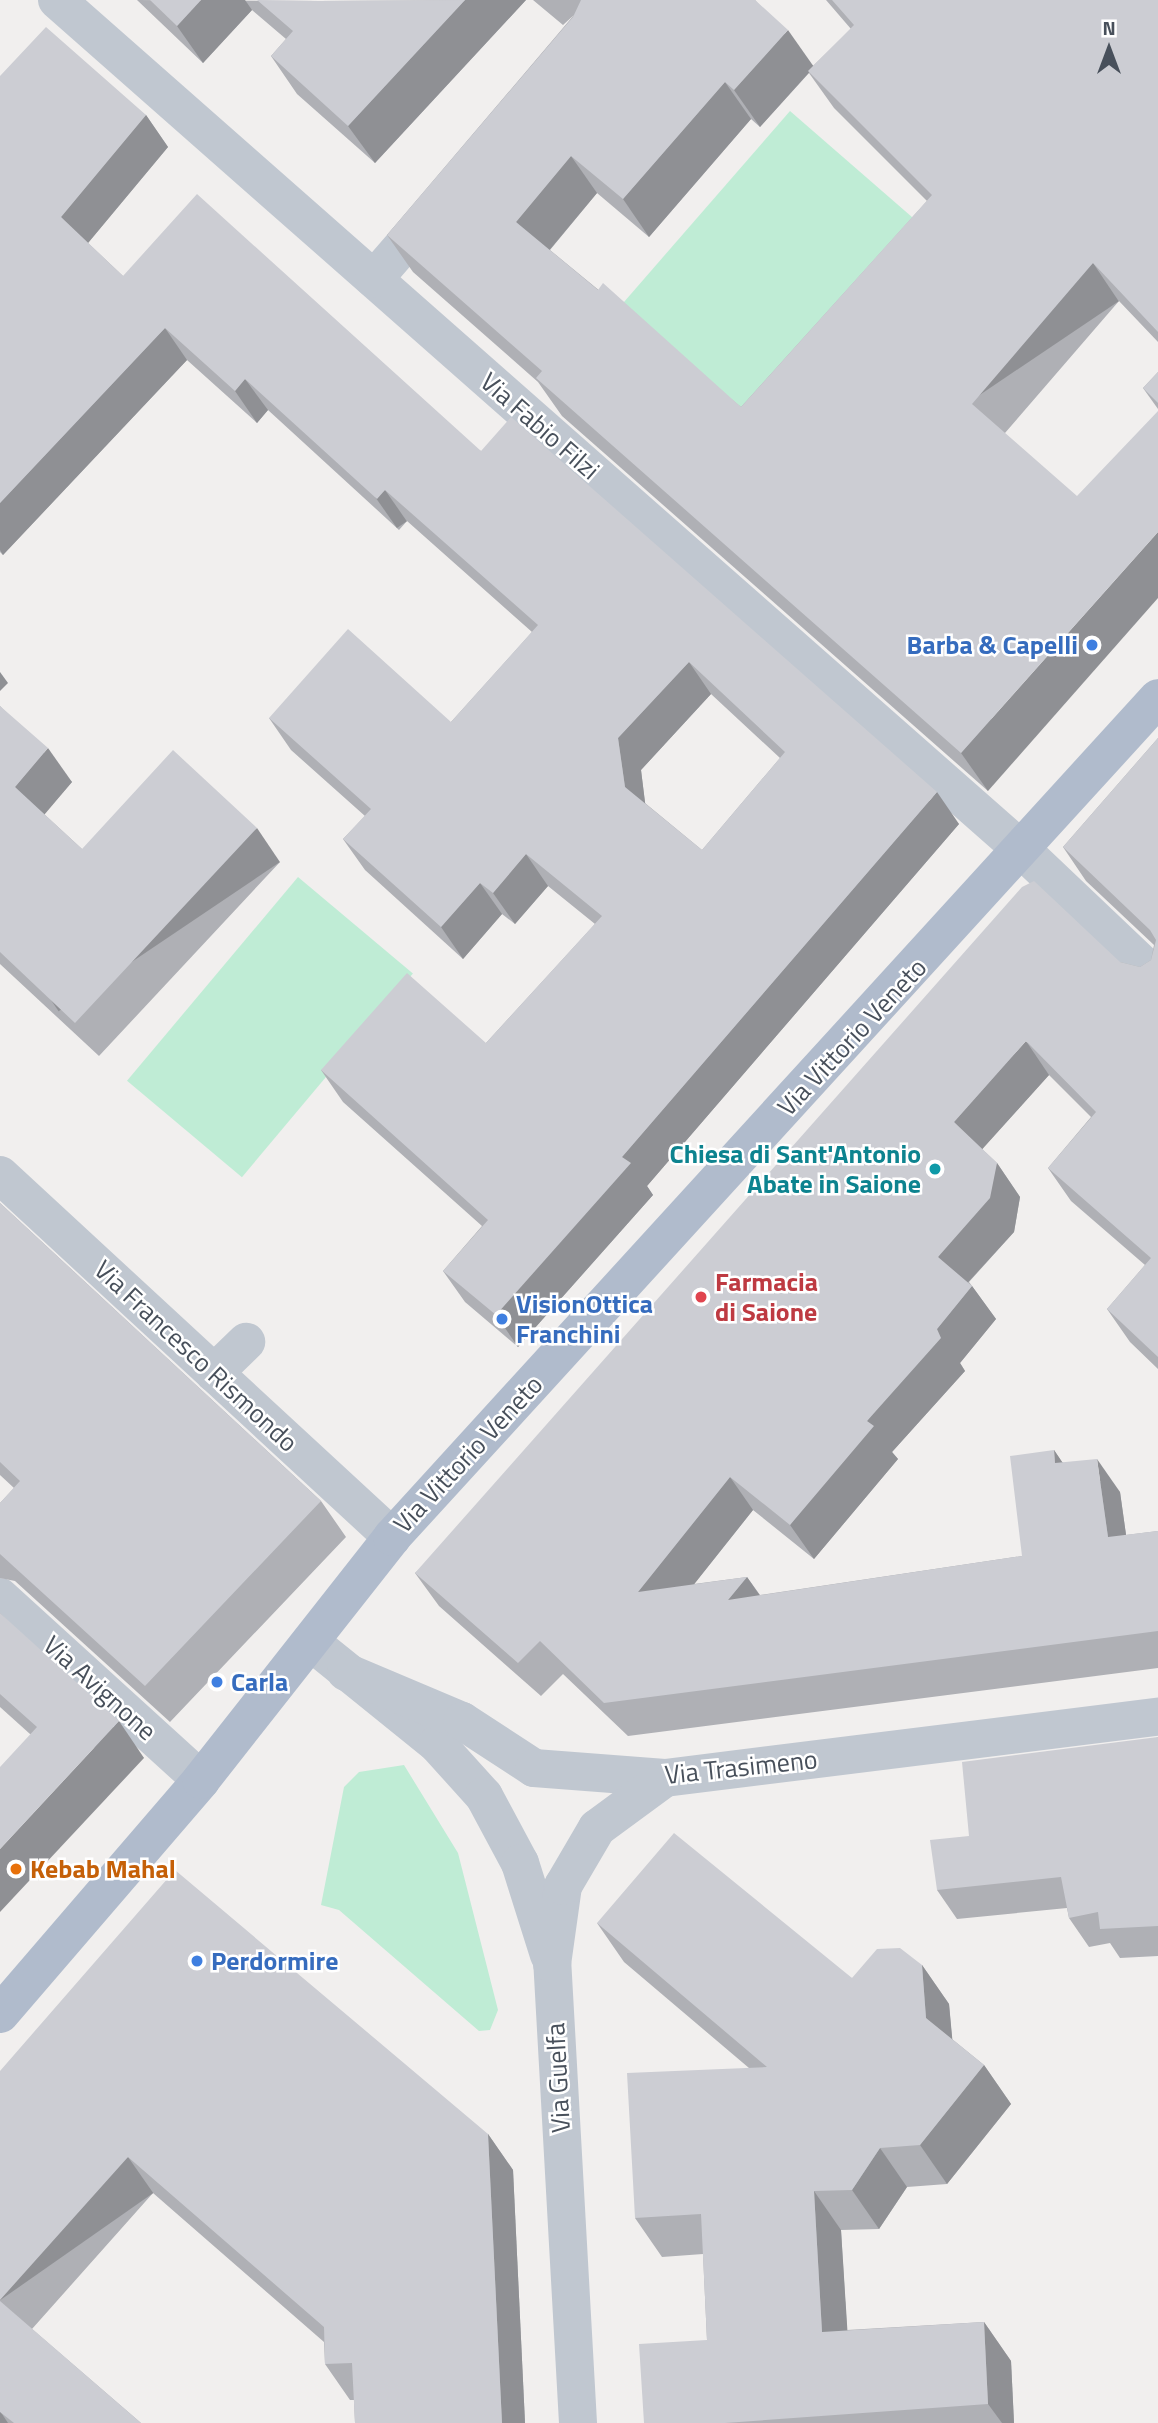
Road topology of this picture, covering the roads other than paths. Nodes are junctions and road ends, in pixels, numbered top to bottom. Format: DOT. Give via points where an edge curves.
graph roads {
  1 [pos="57,0"];
  2 [pos="454,186"];
  3 [pos="374,279"];
  4 [pos="1158,698"];
  5 [pos="1023,851"];
  6 [pos="1158,979"];
  7 [pos="0,1175"];
  8 [pos="246,1342"];
  9 [pos="214,1373"];
  10 [pos="392,1536"];
  11 [pos="0,1597"];
  12 [pos="312,1643"];
  13 [pos="346,1672"];
  14 [pos="1158,1717"];
  15 [pos="665,1778"];
  16 [pos="201,1780"];
  17 [pos="552,1964"];
  18 [pos="0,2014"];
  19 [pos="578,2423"];
  1 -- 3 [label="street, Via Fabio Filzi"];
  2 -- 3 [label="street"];
  3 -- 5 [label="street, Via Fabio Filzi"];
  4 -- 5 [label="main road, Via Vittorio Veneto"];
  5 -- 6 [label="street, Via Fabio Filzi"];
  5 -- 10 [label="main road, Via Vittorio Veneto"];
  7 -- 9 [label="street, Via Francesco Rismondo"];
  8 -- 9 [label="street"];
  9 -- 10 [label="street, Via Francesco Rismondo"];
  10 -- 12 [label="main road, Via Vittorio Veneto"];
  11 -- 16 [label="street, Via Avignone"];
  12 -- 13 [label="street"];
  12 -- 16 [label="main road, Via Vittorio Veneto"];
  13 -- 15 [label="street, Via Trasimeno" via="462,1721 534,1768"];
  13 -- 17 [label="street" via="437,1744 484,1796 520,1863"];
  14 -- 15 [label="street, Via Trasimeno"];
  15 -- 17 [label="street, Via Guelfa" via="597,1828 563,1886"];
  16 -- 18 [label="main road, Via Vittorio Veneto"];
  17 -- 19 [label="street, Via Guelfa"];
}
